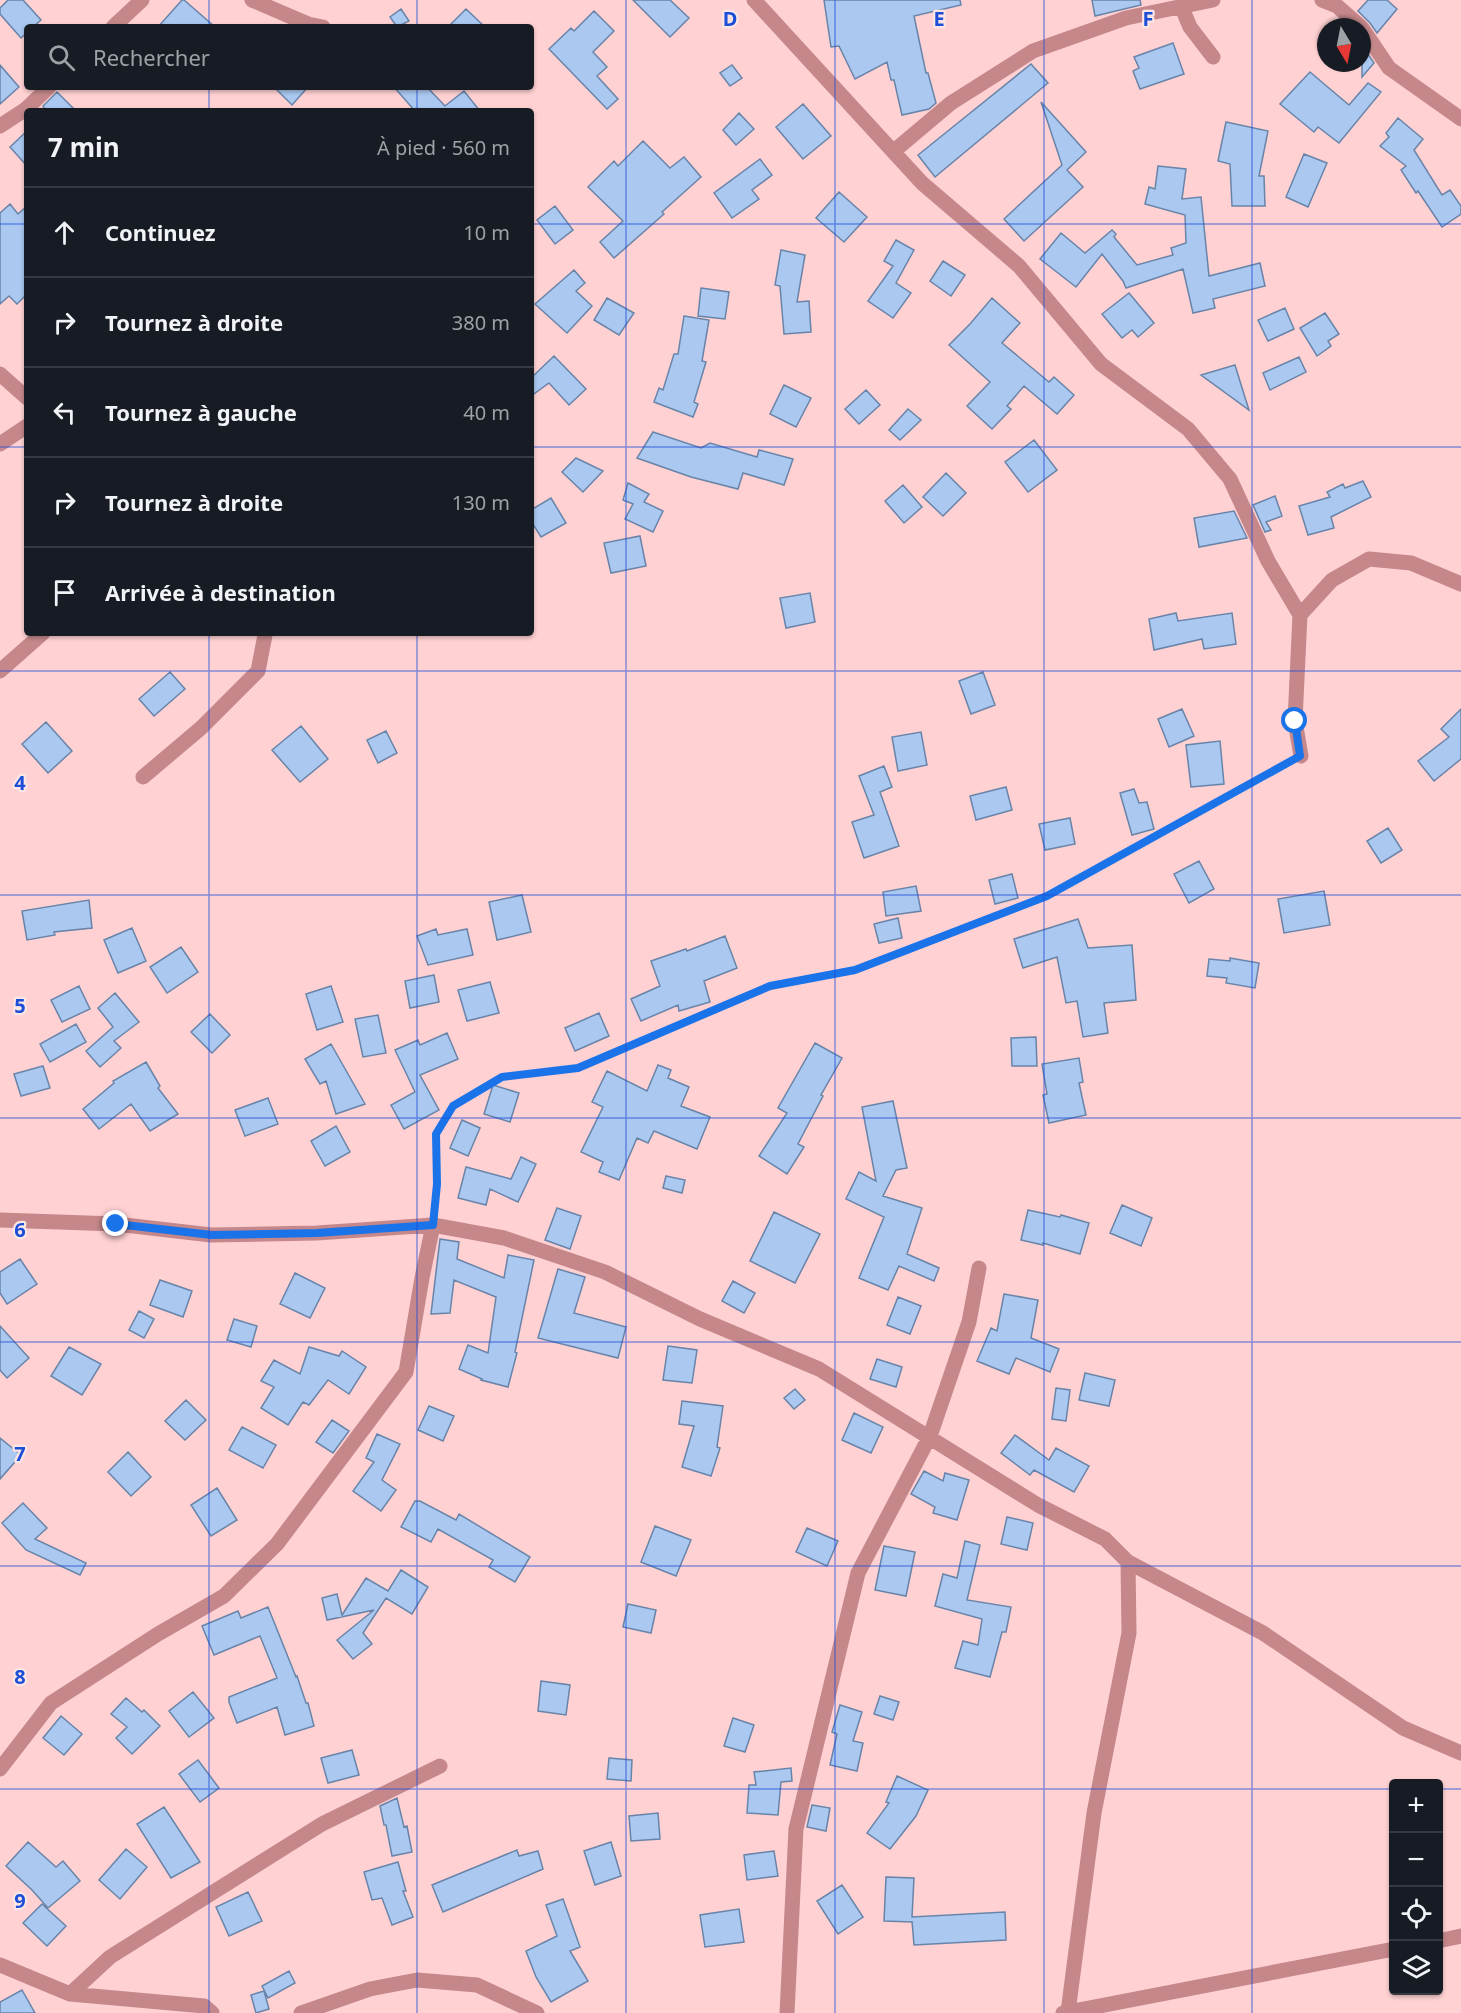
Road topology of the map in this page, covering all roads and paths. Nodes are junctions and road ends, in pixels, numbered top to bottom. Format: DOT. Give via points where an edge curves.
graph roads {
  1 [pos="141,0"];
  2 [pos="252,0"];
  3 [pos="1213,0"];
  4 [pos="1322,0"];
  5 [pos="761,2"];
  6 [pos="1182,8"];
  7 [pos="1351,18"];
  8 [pos="116,24"];
  9 [pos="308,24"];
  10 [pos="1371,42"];
  11 [pos="1213,57"];
  12 [pos="46,90"];
  13 [pos="27,108"];
  14 [pos="24,110"];
  15 [pos="1461,119"];
  16 [pos="0,126"];
  17 [pos="894,151"];
  18 [pos="0,374"];
  19 [pos="24,395"];
  20 [pos="24,428"];
  21 [pos="0,444"];
  22 [pos="1461,584"];
  23 [pos="1300,615"];
  24 [pos="40,636"];
  25 [pos="265,636"];
  26 [pos="0,671"];
  27 [pos="1300,756"];
  28 [pos="143,777"];
  29 [pos="0,1220"];
  30 [pos="433,1225"];
  31 [pos="980,1268"];
  32 [pos="930,1436"];
  33 [pos="1128,1562"];
  34 [pos="1461,1753"];
  35 [pos="440,1766"];
  36 [pos="0,1769"];
  37 [pos="1389,1950"];
  38 [pos="0,1965"];
  39 [pos="70,1994"];
  40 [pos="143,2002"];
  41 [pos="1065,2012"];
  42 [pos="126,2013"];
  43 [pos="213,2013"];
  44 [pos="301,2013"];
  45 [pos="537,2013"];
  46 [pos="787,2013"];
  1 -- 8 [label="street"];
  2 -- 9 [label="street"];
  3 -- 6 [label="street"];
  4 -- 7 [label="street"];
  5 -- 17 [label="street"];
  6 -- 11 [label="street" via="1190,27"];
  6 -- 17 [label="street" via="1126,18 1033,51 951,103"];
  10 -- 15 [label="street" via="1389,68"];
  12 -- 13 [label="street"];
  14 -- 16 [label="street"];
  17 -- 23 [label="street" via="922,183 1019,266 1101,363 1188,429 1230,479 1268,561"];
  18 -- 19 [label="street"];
  20 -- 21 [label="street"];
  22 -- 23 [label="street" via="1411,563 1369,559 1332,580"];
  23 -- 27 [label="street" via="1295,721"];
  24 -- 26 [label="street"];
  25 -- 28 [label="street" via="258,671 201,728"];
  27 -- 30 [label="path" via="1047,896 855,970 770,986 578,1068 502,1077 453,1106 436,1134"];
  29 -- 30 [label="street" via="116,1224 212,1235"];
  30 -- 32 [label="street" via="504,1238 605,1272 700,1319 819,1369"];
  30 -- 36 [label="street" via="406,1372 277,1544 224,1596 51,1703"];
  31 -- 32 [label="street" via="969,1322"];
  32 -- 33 [label="street" via="1038,1505 1105,1539"];
  32 -- 46 [label="street" via="858,1573 796,1829"];
  33 -- 34 [label="street" via="1263,1633 1403,1728"];
  33 -- 41 [label="street" via="1129,1633 1094,1813"];
  35 -- 39 [label="street" via="322,1824 110,1957"];
  37 -- 41 [label="street"];
  38 -- 39 [label="street"];
  39 -- 40 [label="street"];
  40 -- 42 [label="street"];
  40 -- 43 [label="street" via="204,2006"];
  44 -- 45 [label="street" via="370,1989 417,1980 477,1985"];
}
